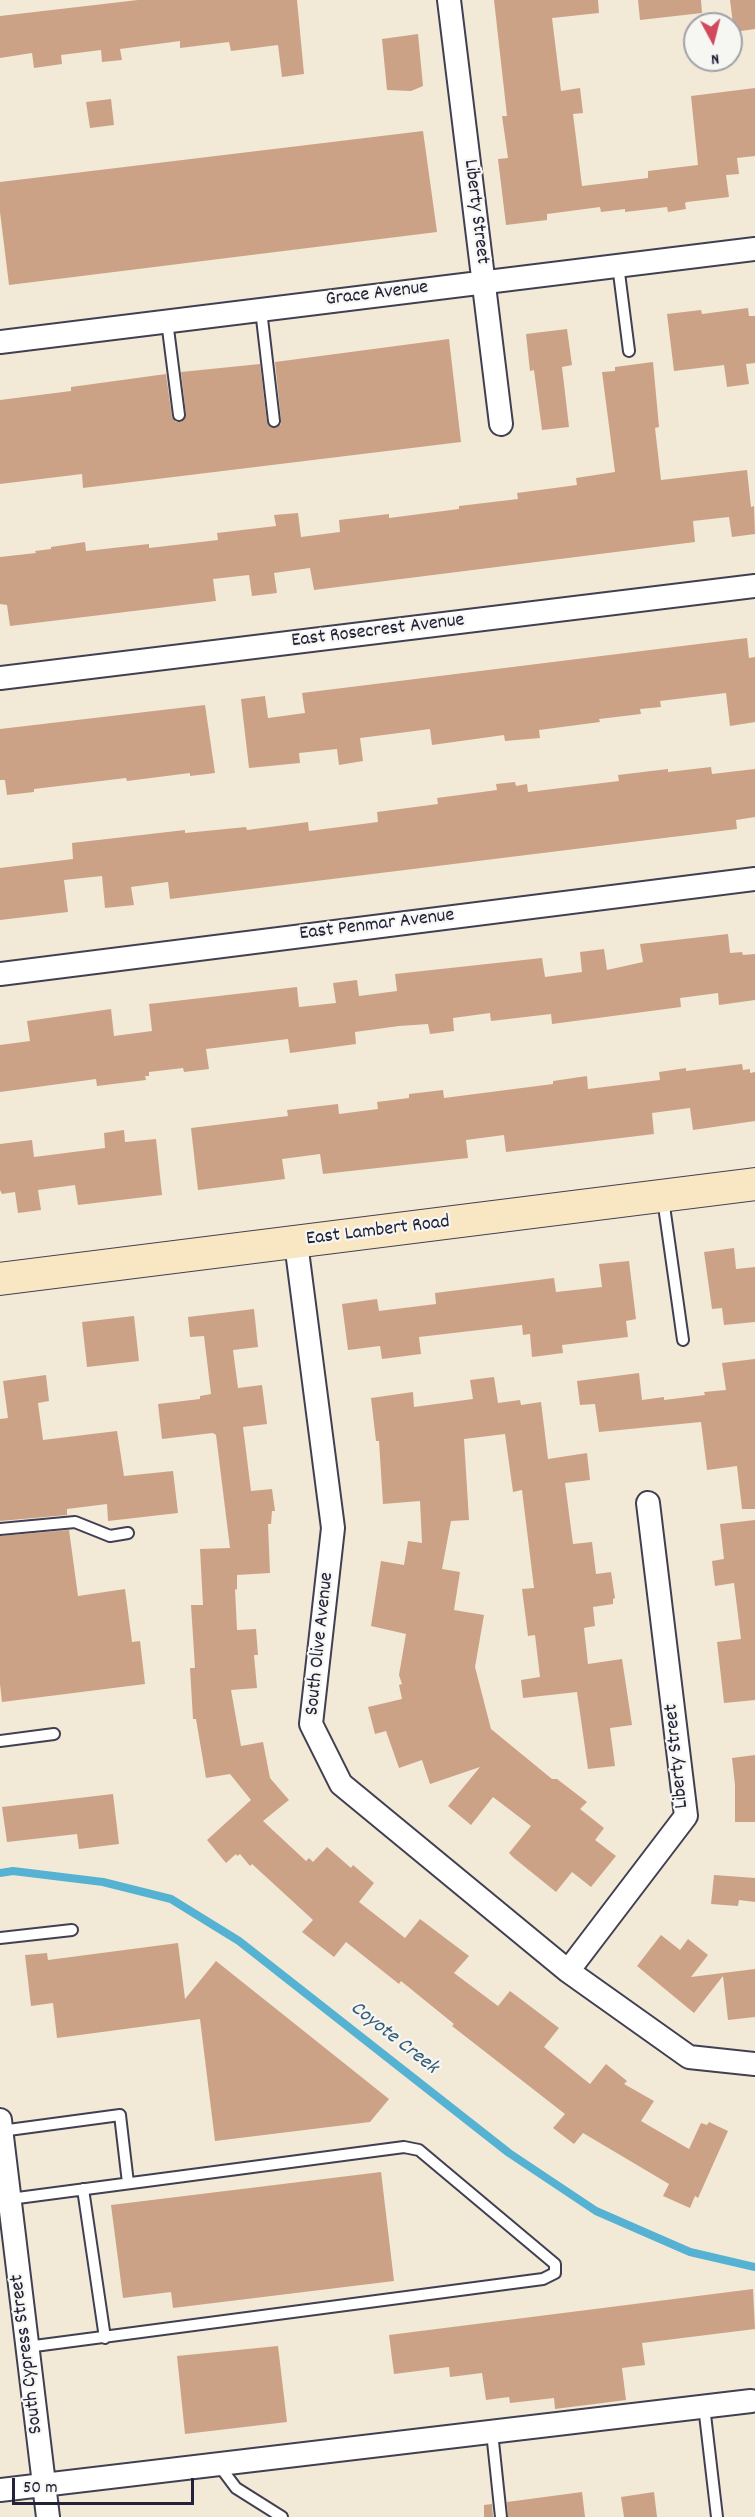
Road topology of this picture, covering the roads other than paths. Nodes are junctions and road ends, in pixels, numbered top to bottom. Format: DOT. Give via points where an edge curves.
graph roads {
  1 [pos="449,0"];
  2 [pos="755,249"];
  3 [pos="618,265"];
  4 [pos="484,282"];
  5 [pos="261,310"];
  6 [pos="167,321"];
  7 [pos="0,342"];
  8 [pos="629,351"];
  9 [pos="178,415"];
  10 [pos="274,421"];
  11 [pos="501,424"];
  12 [pos="755,586"];
  13 [pos="0,678"];
  14 [pos="755,879"];
  15 [pos="0,974"];
  16 [pos="755,1184"];
  17 [pos="662,1196"];
  18 [pos="296,1243"];
  19 [pos="0,1279"];
  20 [pos="682,1340"];
  21 [pos="648,1503"];
  22 [pos="0,1529"];
  23 [pos="128,1533"];
  24 [pos="54,1734"];
  25 [pos="0,1741"];
  26 [pos="72,1930"];
  27 [pos="0,1938"];
  28 [pos="568,1971"];
  29 [pos="755,2064"];
  30 [pos="1,2125"];
  31 [pos="128,2183"];
  32 [pos="6,2186"];
  33 [pos="83,2189"];
  34 [pos="105,2338"];
  35 [pos="27,2347"];
  36 [pos="751,2401"];
  37 [pos="704,2406"];
  38 [pos="492,2432"];
  39 [pos="218,2464"];
  40 [pos="43,2484"];
  41 [pos="0,2490"];
  42 [pos="48,2517"];
  43 [pos="282,2517"];
  44 [pos="501,2517"];
  45 [pos="717,2517"];
  1 -- 4 [label="street, Liberty Street"];
  2 -- 3 [label="street, Grace Avenue"];
  3 -- 4 [label="street, Grace Avenue"];
  3 -- 8 [label="lane"];
  4 -- 5 [label="street, Grace Avenue"];
  4 -- 11 [label="street, Liberty Street"];
  5 -- 6 [label="street, Grace Avenue"];
  5 -- 10 [label="lane"];
  6 -- 7 [label="street, Grace Avenue"];
  6 -- 9 [label="lane"];
  12 -- 13 [label="street, East Rosecrest Avenue"];
  14 -- 15 [label="street, East Penmar Avenue"];
  16 -- 17 [label="main road, East Lambert Road"];
  17 -- 18 [label="main road, East Lambert Road"];
  17 -- 20 [label="lane"];
  18 -- 19 [label="main road, East Lambert Road"];
  18 -- 28 [label="street, South Olive Avenue" via="333,1528 311,1724 341,1784"];
  21 -- 28 [label="street, Liberty Street" via="686,1816"];
  22 -- 23 [label="lane" via="75,1522 110,1536"];
  24 -- 25 [label="lane"];
  26 -- 27 [label="lane"];
  28 -- 29 [label="street, South Olive Avenue" via="689,2057"];
  30 -- 31 [label="lane" via="120,2115"];
  30 -- 32 [label="street, South Cypress Street"];
  31 -- 33 [label="lane"];
  31 -- 34 [label="lane" via="405,2147 419,2150 555,2264 555,2273 543,2279"];
  32 -- 33 [label="lane"];
  32 -- 35 [label="street, South Cypress Street"];
  33 -- 34 [label="lane"];
  34 -- 35 [label="lane"];
  35 -- 40 [label="street, South Cypress Street"];
  36 -- 37 [label="street"];
  37 -- 38 [label="street"];
  37 -- 45 [label="lane"];
  38 -- 39 [label="street"];
  38 -- 44 [label="lane"];
  39 -- 40 [label="street"];
  39 -- 43 [label="lane" via="236,2488"];
  40 -- 41 [label="street"];
  40 -- 42 [label="street, South Cypress Street"];
}
